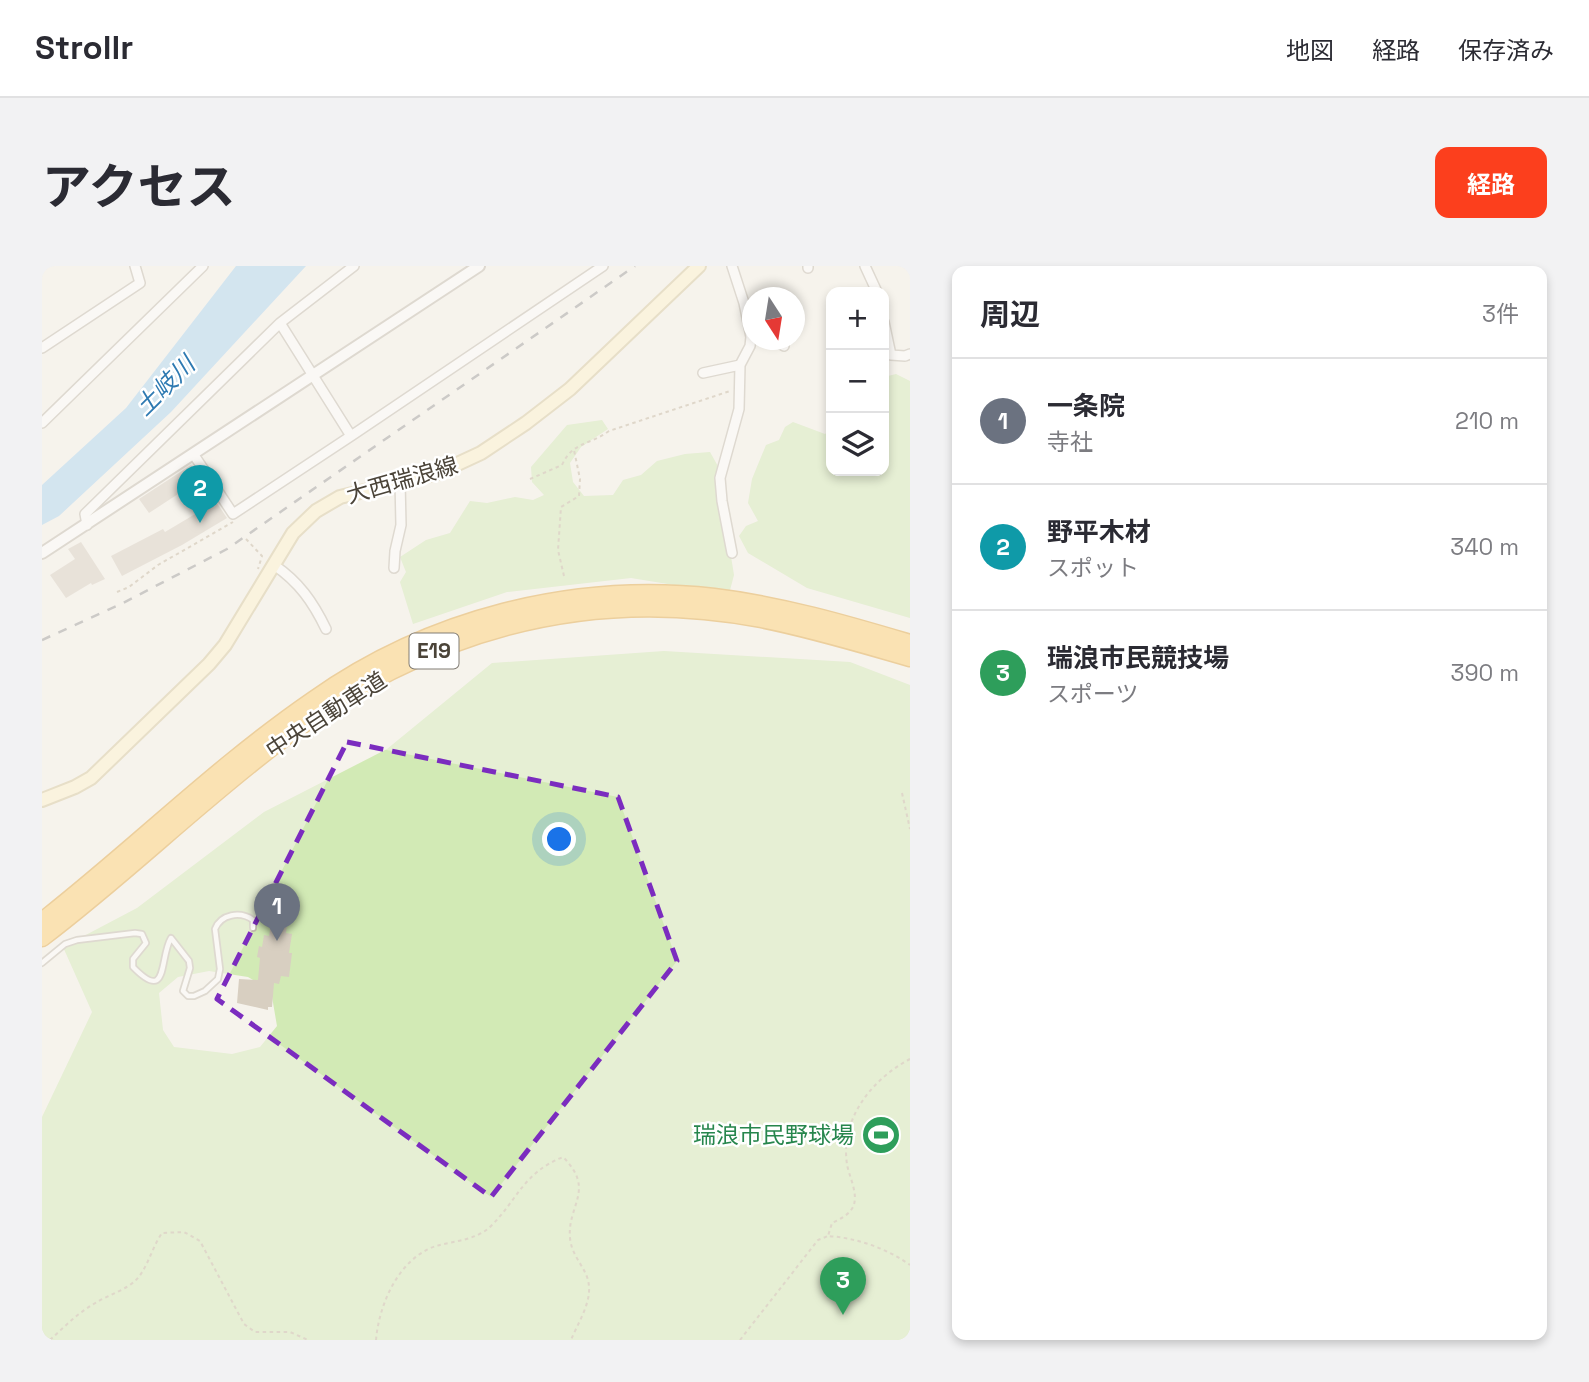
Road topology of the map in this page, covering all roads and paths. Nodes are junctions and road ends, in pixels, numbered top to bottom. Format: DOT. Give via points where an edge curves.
graph roads {
  1 [pos="135,266"];
  2 [pos="203,266"];
  3 [pos="354,266"];
  4 [pos="479,266"];
  5 [pos="699,266"];
  6 [pos="732,266"];
  7 [pos="865,266"];
  8 [pos="596,268"];
  9 [pos="875,287"];
  10 [pos="742,298"];
  11 [pos="280,323"];
  12 [pos="889,346"];
  13 [pos="42,348"];
  14 [pos="748,350"];
  15 [pos="910,354"];
  16 [pos="740,365"];
  17 [pos="703,373"];
  18 [pos="314,375"];
  19 [pos="739,388"];
  20 [pos="43,421"];
  21 [pos="351,436"];
  22 [pos="573,448"];
  23 [pos="194,455"];
  24 [pos="530,479"];
  25 [pos="400,481"];
  26 [pos="233,523"];
  27 [pos="86,525"];
  28 [pos="246,539"];
  29 [pos="42,553"];
  30 [pos="732,553"];
  31 [pos="394,568"];
  32 [pos="271,570"];
  33 [pos="564,576"];
  34 [pos="117,592"];
  35 [pos="835,621"];
  36 [pos="326,629"];
  37 [pos="910,637"];
  38 [pos="910,643"];
  39 [pos="910,658"];
  40 [pos="902,793"];
  41 [pos="42,800"];
  42 [pos="910,829"];
  43 [pos="42,921"];
  44 [pos="253,928"];
  45 [pos="42,938"];
  46 [pos="42,964"];
  47 [pos="910,1059"];
  48 [pos="828,1236"];
  49 [pos="910,1265"];
  50 [pos="50,1340"];
  51 [pos="308,1340"];
  52 [pos="376,1340"];
  53 [pos="571,1340"];
  54 [pos="740,1340"];
  1 -- 13 [label="street" via="140,284"];
  2 -- 20 [label="street"];
  3 -- 11 [label="street"];
  4 -- 18 [label="street"];
  5 -- 25 [label="main road, 大西瑞浪線" via="570,388 526,423 460,465"];
  6 -- 10 [label="street"];
  7 -- 9 [label="street"];
  8 -- 21 [label="street"];
  11 -- 18 [label="street"];
  11 -- 27 [label="street" via="85,513"];
  12 -- 15 [label="street" via="891,355"];
  14 -- 16 [label="street"];
  16 -- 17 [label="street"];
  16 -- 19 [label="street"];
  18 -- 21 [label="street"];
  18 -- 23 [label="street"];
  19 -- 22 [label="path" via="609,431"];
  19 -- 30 [label="street" via="739,409 720,478"];
  21 -- 23 [label="street" via="233,514"];
  22 -- 24 [label="path" via="562,464"];
  22 -- 33 [label="path" via="579,496 561,507 558,550"];
  23 -- 27 [label="street"];
  25 -- 31 [label="street" via="401,524"];
  25 -- 32 [label="main road, 大西瑞浪線" via="340,497 316,511 293,533"];
  26 -- 34 [label="path"];
  27 -- 29 [label="street"];
  28 -- 32 [label="path" via="262,556 257,568"];
  32 -- 36 [label="street" via="303,590"];
  32 -- 41 [label="main road, 大西瑞浪線" via="209,664 91,778"];
  35 -- 37 [label="highway"];
  35 -- 38 [label="highway, 中央自動車道 / E19"];
  35 -- 43 [label="highway, 中央自動車道 / E19" via="716,597 645,593 552,601 444,630 314,698 216,773"];
  39 -- 45 [label="highway, 中央自動車道 / E19" via="795,626 681,609 556,615 459,641 378,678 313,718"];
  40 -- 42 [label="path"];
  44 -- 46 [label="lane" via="253,920 245,915 225,917 216,924 218,979 194,996 183,991 189,961 170,938 162,974 152,982 133,967 133,959 146,943 142,934 77,940"];
  47 -- 48 [label="path" via="879,1079 851,1122 846,1140 853,1208 832,1223"];
  48 -- 49 [label="path" via="865,1242"];
  48 -- 54 [label="path" via="818,1240"];
  50 -- 51 [label="path" via="94,1303 135,1281 162,1234 176,1231 200,1241 244,1324 256,1332 290,1332"];
  52 -- 53 [label="path" via="381,1307 405,1267 433,1247 490,1228 526,1180 563,1157 576,1170 579,1195 570,1235 589,1289"];
}
